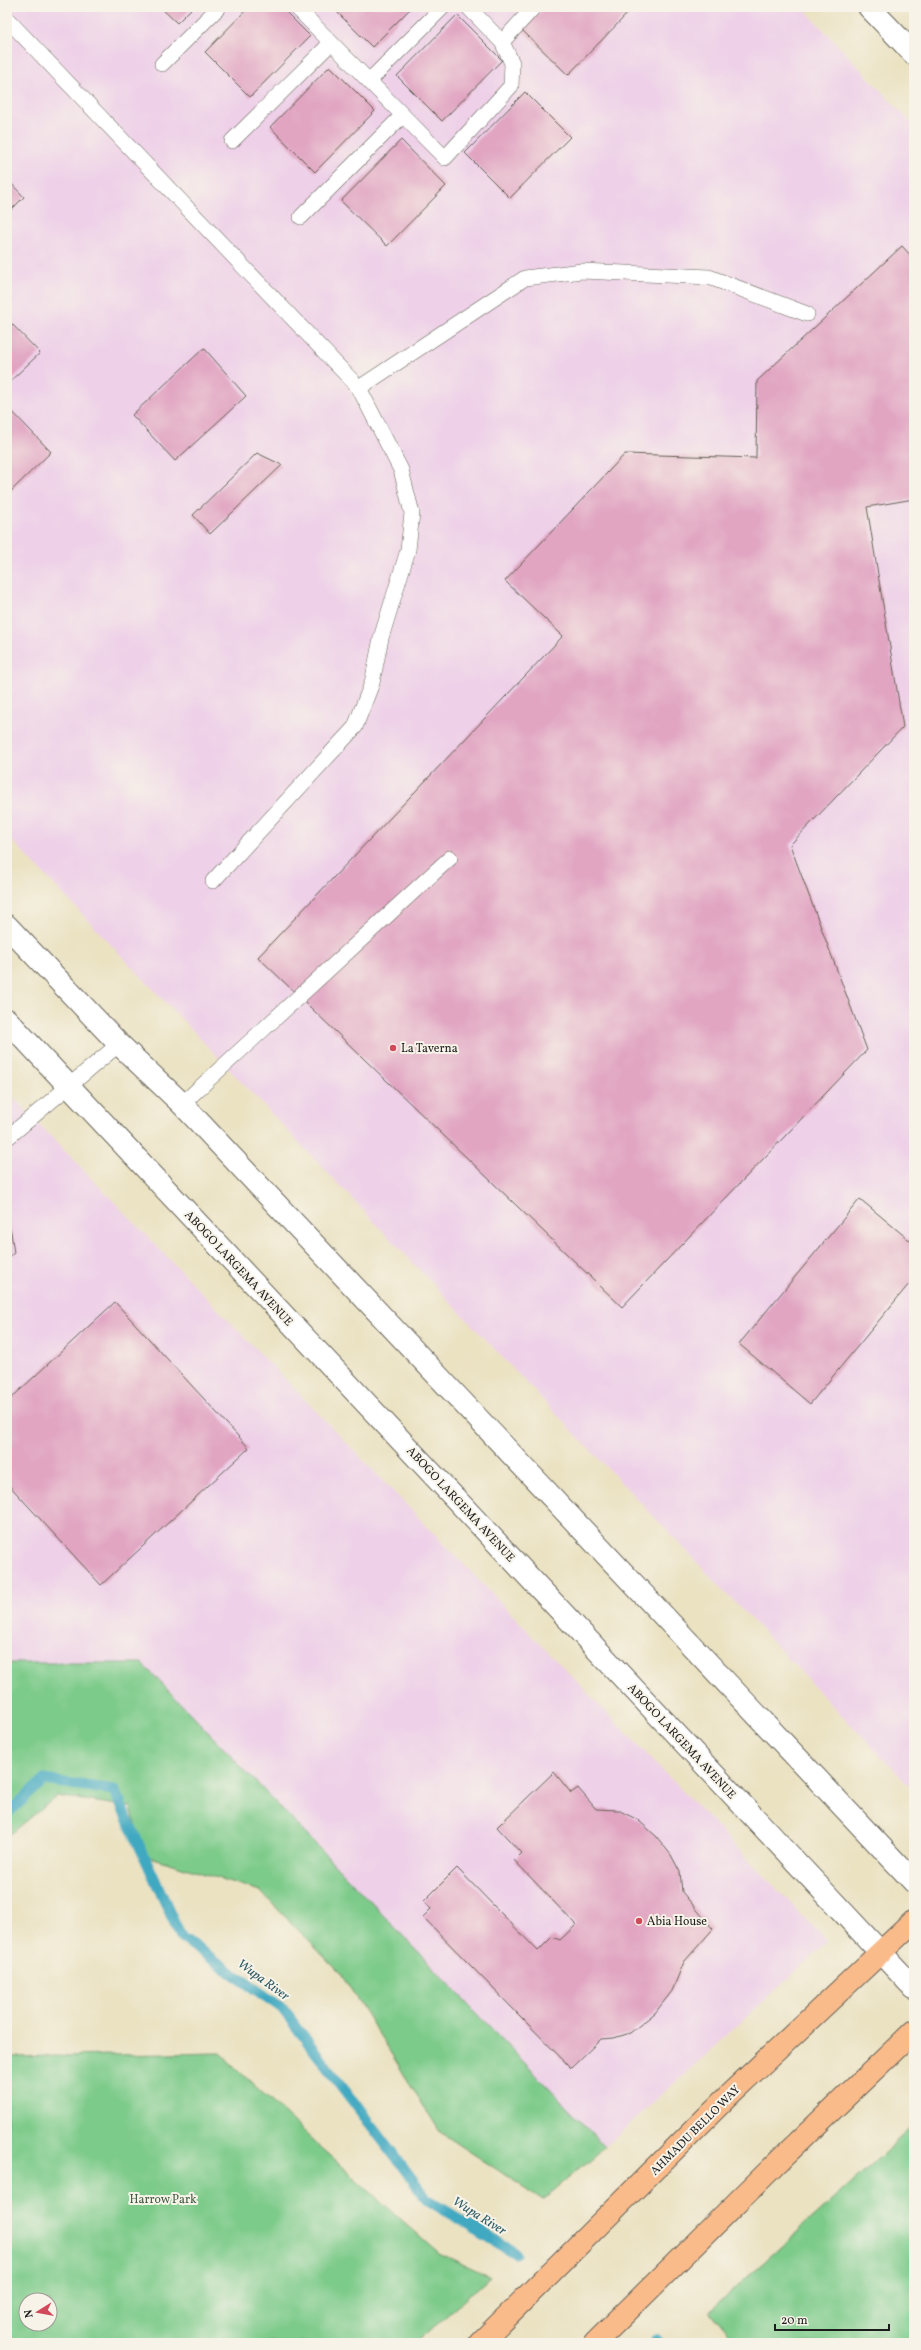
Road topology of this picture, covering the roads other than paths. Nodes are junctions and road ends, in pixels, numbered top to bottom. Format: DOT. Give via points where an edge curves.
graph roads {
  1 [pos="219,7"];
  2 [pos="443,7"];
  3 [pos="468,7"];
  4 [pos="534,7"];
  5 [pos="869,7"];
  6 [pos="297,8"];
  7 [pos="7,19"];
  8 [pos="502,42"];
  9 [pos="331,43"];
  10 [pos="914,54"];
  11 [pos="162,64"];
  12 [pos="369,81"];
  13 [pos="402,116"];
  14 [pos="232,141"];
  15 [pos="300,217"];
  16 [pos="807,314"];
  17 [pos="359,388"];
  18 [pos="450,858"];
  19 [pos="213,881"];
  20 [pos="7,926"];
  21 [pos="7,1020"];
  22 [pos="119,1044"];
  23 [pos="69,1086"];
  24 [pos="182,1104"];
  25 [pos="7,1138"];
  26 [pos="914,1882"];
  27 [pos="914,1921"];
  28 [pos="880,1952"];
  29 [pos="914,1988"];
  30 [pos="914,2031"];
  31 [pos="480,2343"];
  32 [pos="595,2343"];
  1 -- 11 [label="lane"];
  2 -- 12 [label="lane"];
  3 -- 8 [label="lane"];
  4 -- 8 [label="lane"];
  5 -- 10 [label="street"];
  6 -- 9 [label="lane"];
  7 -- 17 [label="lane"];
  8 -- 13 [label="lane" via="512,63 511,86 445,158"];
  9 -- 12 [label="lane"];
  9 -- 14 [label="lane"];
  12 -- 13 [label="lane"];
  13 -- 15 [label="lane"];
  16 -- 17 [label="lane" via="709,277 582,271 525,278"];
  17 -- 19 [label="lane" via="401,470 412,513 408,550 381,638 372,683 355,727"];
  18 -- 24 [label="lane"];
  20 -- 22 [label="street"];
  21 -- 23 [label="street, ABOGO LARGEMA AVENUE"];
  22 -- 23 [label="lane"];
  22 -- 24 [label="street"];
  23 -- 25 [label="lane"];
  23 -- 28 [label="street, ABOGO LARGEMA AVENUE"];
  24 -- 26 [label="street"];
  27 -- 28 [label="main road, AHMADU BELLO WAY"];
  28 -- 29 [label="street, ABOGO LARGEMA AVENUE"];
  28 -- 31 [label="main road, AHMADU BELLO WAY" via="730,2094"];
  30 -- 32 [label="main road"];
}
